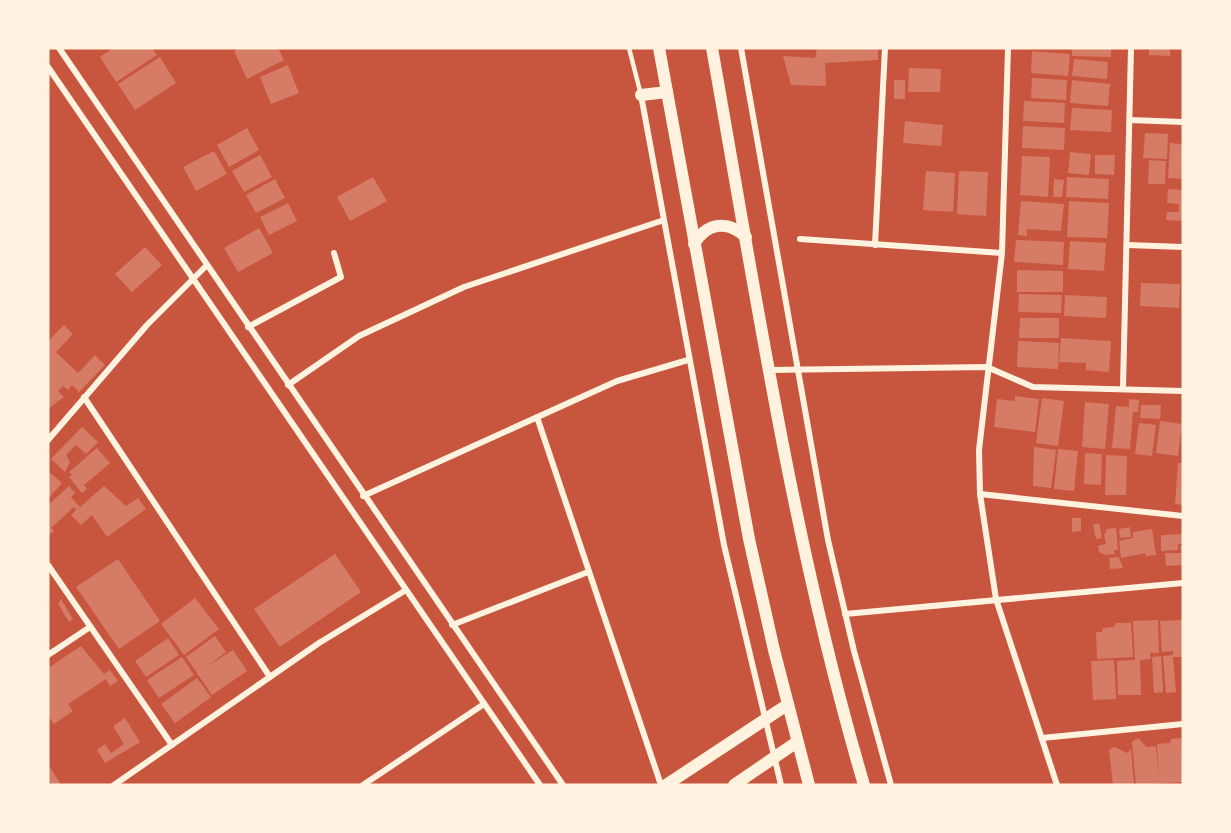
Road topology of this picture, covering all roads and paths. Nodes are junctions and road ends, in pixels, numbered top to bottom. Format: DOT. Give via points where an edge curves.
graph roads {
  1 [pos="59,48"];
  2 [pos="629,48"];
  3 [pos="659,48"];
  4 [pos="711,48"];
  5 [pos="741,48"];
  6 [pos="885,48"];
  7 [pos="1008,48"];
  8 [pos="1131,48"];
  9 [pos="48,67"];
  10 [pos="667,92"];
  11 [pos="641,95"];
  12 [pos="1130,120"];
  13 [pos="1183,122"];
  14 [pos="664,220"];
  15 [pos="746,237"];
  16 [pos="800,239"];
  17 [pos="694,244"];
  18 [pos="875,245"];
  19 [pos="1128,245"];
  20 [pos="1183,247"];
  21 [pos="334,253"];
  22 [pos="1002,253"];
  23 [pos="206,266"];
  24 [pos="193,278"];
  25 [pos="248,327"];
  26 [pos="688,360"];
  27 [pos="987,367"];
  28 [pos="797,369"];
  29 [pos="770,370"];
  30 [pos="288,385"];
  31 [pos="1123,388"];
  32 [pos="1183,391"];
  33 [pos="84,397"];
  34 [pos="537,417"];
  35 [pos="48,440"];
  36 [pos="980,494"];
  37 [pos="363,496"];
  38 [pos="1183,516"];
  39 [pos="48,565"];
  40 [pos="588,572"];
  41 [pos="1183,583"];
  42 [pos="406,590"];
  43 [pos="996,599"];
  44 [pos="844,614"];
  45 [pos="452,625"];
  46 [pos="90,627"];
  47 [pos="48,655"];
  48 [pos="270,677"];
  49 [pos="484,704"];
  50 [pos="787,705"];
  51 [pos="764,720"];
  52 [pos="1183,724"];
  53 [pos="1042,738"];
  54 [pos="797,742"];
  55 [pos="172,745"];
  56 [pos="774,758"];
  57 [pos="114,785"];
  58 [pos="363,785"];
  59 [pos="540,785"];
  60 [pos="564,785"];
  61 [pos="661,785"];
  62 [pos="666,785"];
  63 [pos="734,785"];
  64 [pos="781,785"];
  65 [pos="809,785"];
  66 [pos="864,785"];
  67 [pos="891,785"];
  68 [pos="1057,785"];
  1 -- 23 [label="street"];
  2 -- 11 [label="lane"];
  3 -- 10 [label="main road"];
  4 -- 15 [label="main road"];
  5 -- 28 [label="street"];
  6 -- 18 [label="street"];
  7 -- 22 [label="street"];
  8 -- 12 [label="street"];
  9 -- 24 [label="street"];
  10 -- 11 [label="main road"];
  10 -- 17 [label="main road"];
  11 -- 14 [label="street"];
  12 -- 13 [label="street"];
  12 -- 19 [label="street"];
  14 -- 26 [label="street"];
  14 -- 30 [label="street" via="464,287 359,336"];
  15 -- 17 [label="main road" via="738,230 718,225 700,235"];
  15 -- 29 [label="main road"];
  16 -- 18 [label="street"];
  17 -- 50 [label="main road" via="742,506"];
  18 -- 22 [label="street"];
  19 -- 20 [label="street"];
  19 -- 31 [label="street"];
  21 -- 25 [label="street" via="342,277"];
  22 -- 27 [label="street"];
  23 -- 24 [label="street"];
  23 -- 25 [label="street"];
  24 -- 33 [label="street"];
  24 -- 42 [label="street"];
  25 -- 30 [label="street"];
  26 -- 34 [label="street" via="617,381"];
  26 -- 51 [label="street"];
  27 -- 28 [label="street"];
  27 -- 31 [label="street" via="1033,387"];
  27 -- 36 [label="street" via="979,450"];
  28 -- 29 [label="street"];
  28 -- 44 [label="street"];
  29 -- 66 [label="main road" via="817,609"];
  30 -- 37 [label="street"];
  31 -- 32 [label="street"];
  33 -- 35 [label="street"];
  33 -- 48 [label="street"];
  34 -- 37 [label="street"];
  34 -- 40 [label="street"];
  36 -- 38 [label="street"];
  36 -- 43 [label="street"];
  37 -- 45 [label="street"];
  39 -- 46 [label="street"];
  40 -- 45 [label="street"];
  40 -- 61 [label="street"];
  41 -- 43 [label="street"];
  42 -- 48 [label="street"];
  42 -- 49 [label="street"];
  43 -- 44 [label="street"];
  43 -- 53 [label="street"];
  44 -- 67 [label="street"];
  45 -- 60 [label="street"];
  46 -- 47 [label="street"];
  46 -- 55 [label="street"];
  48 -- 55 [label="street"];
  49 -- 58 [label="street"];
  49 -- 59 [label="street"];
  50 -- 51 [label="main road"];
  50 -- 54 [label="main road"];
  51 -- 56 [label="street"];
  51 -- 62 [label="main road"];
  52 -- 53 [label="street"];
  53 -- 68 [label="street"];
  54 -- 56 [label="main road"];
  54 -- 65 [label="main road"];
  55 -- 57 [label="street"];
  56 -- 63 [label="main road"];
  56 -- 64 [label="street"];
}
